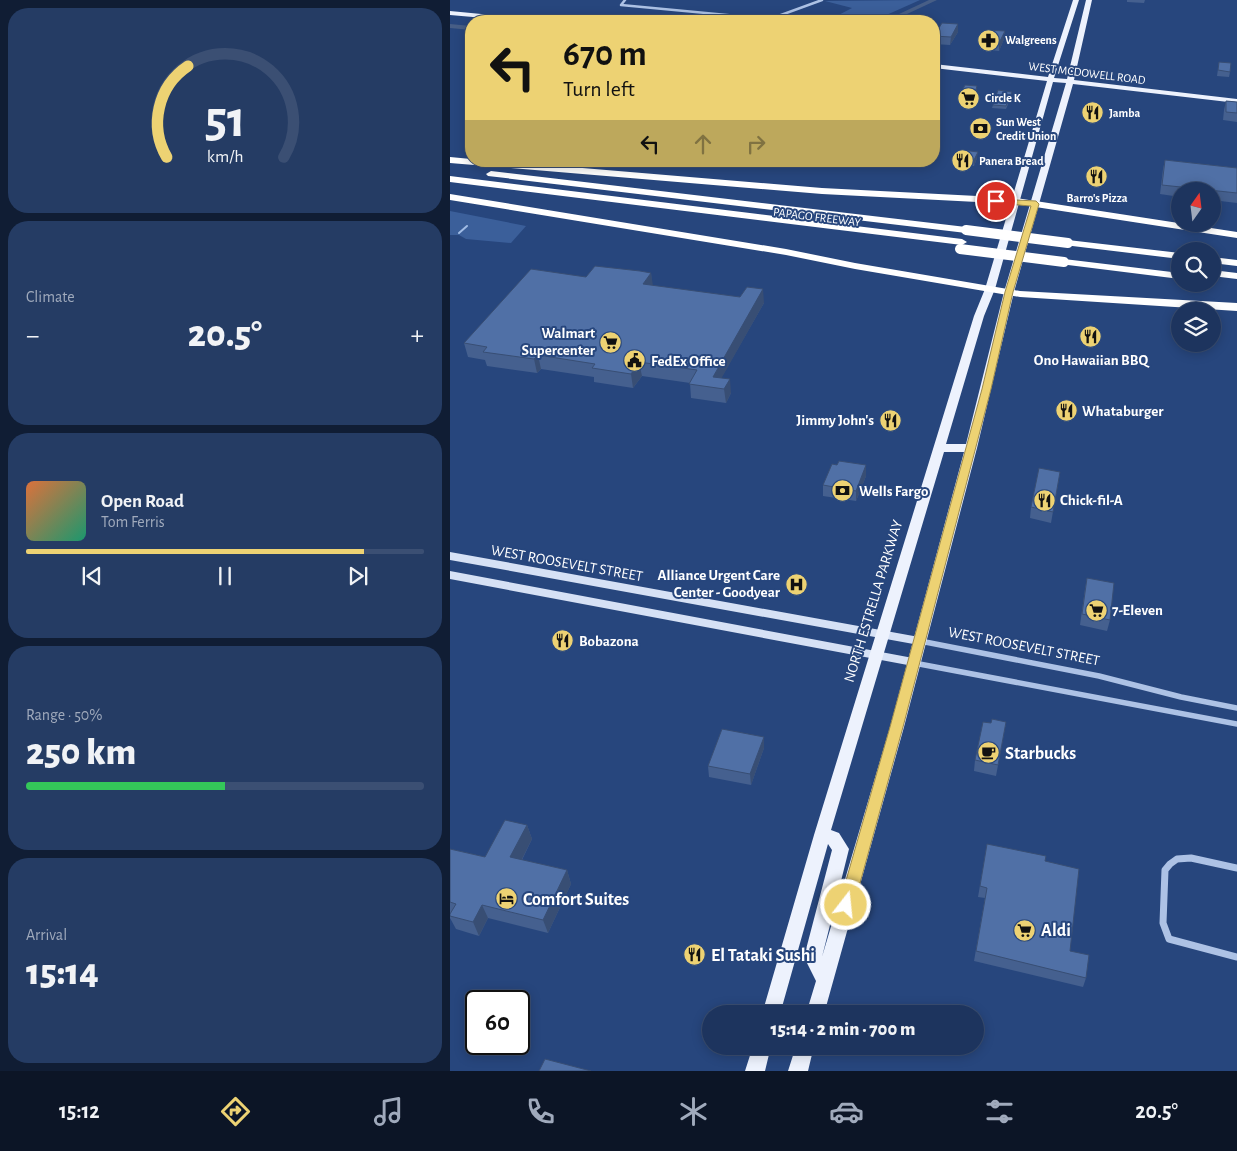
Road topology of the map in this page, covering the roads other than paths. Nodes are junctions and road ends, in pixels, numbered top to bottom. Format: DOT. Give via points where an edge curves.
graph roads {
  1 [pos="625,0"];
  2 [pos="822,0"];
  3 [pos="1076,0"];
  4 [pos="1090,0"];
  5 [pos="450,13"];
  6 [pos="471,15"];
  7 [pos="741,15"];
  8 [pos="784,15"];
  9 [pos="450,18"];
  10 [pos="465,20"];
  11 [pos="940,60"];
  12 [pos="940,67"];
  13 [pos="1052,76"];
  14 [pos="1071,78"];
  15 [pos="1237,96"];
  16 [pos="1199,97"];
  17 [pos="1237,102"];
  18 [pos="1045,122"];
  19 [pos="1055,137"];
  20 [pos="450,160"];
  21 [pos="465,161"];
  22 [pos="534,167"];
  23 [pos="450,168"];
  24 [pos="450,179"];
  25 [pos="450,186"];
  26 [pos="450,197"];
  27 [pos="1016,201"];
  28 [pos="1036,204"];
  29 [pos="1237,235"];
  30 [pos="961,245"];
  31 [pos="1171,255"];
  32 [pos="1065,258"];
  33 [pos="1221,261"];
  34 [pos="1237,263"];
  35 [pos="1171,268"];
  36 [pos="1221,274"];
  37 [pos="1171,275"];
  38 [pos="1237,276"];
  39 [pos="1221,281"];
  40 [pos="1237,282"];
  41 [pos="990,289"];
  42 [pos="1009,292"];
  43 [pos="1237,307"];
  44 [pos="939,448"];
  45 [pos="971,448"];
  46 [pos="450,556"];
  47 [pos="450,575"];
  48 [pos="883,634"];
  49 [pos="920,641"];
  50 [pos="875,657"];
  51 [pos="913,662"];
  52 [pos="1237,708"];
  53 [pos="1237,724"];
  54 [pos="822,835"];
  55 [pos="1237,868"];
  56 [pos="1237,957"];
  57 [pos="825,980"];
  58 [pos="775,1005"];
  59 [pos="818,1005"];
  60 [pos="761,1055"];
  61 [pos="802,1055"];
  62 [pos="758,1071"];
  63 [pos="798,1071"];
  1 -- 7 [label="street" via="622,5"];
  2 -- 8 [label="street"];
  3 -- 13 [label="main road, NORTH ESTRELLA PARKWAY"];
  4 -- 14 [label="main road"];
  5 -- 6 [label="main road"];
  9 -- 10 [label="main road"];
  11 -- 13 [label="main road, WEST MCDOWELL ROAD"];
  12 -- 13 [label="main road, WEST MCDOWELL ROAD"];
  13 -- 14 [label="main road, WEST MCDOWELL ROAD"];
  13 -- 18 [label="main road, NORTH ESTRELLA PARKWAY"];
  14 -- 15 [label="main road, WEST MCDOWELL ROAD"];
  14 -- 16 [label="main road, WEST MCDOWELL ROAD"];
  14 -- 19 [label="main road"];
  15 -- 16 [label="main road"];
  16 -- 17 [label="main road, WEST MCDOWELL ROAD"];
  18 -- 19 [label="main road" via="1048,134"];
  18 -- 27 [label="main road, NORTH ESTRELLA PARKWAY"];
  19 -- 28 [label="main road"];
  20 -- 21 [label="highway"];
  22 -- 27 [label="highway" via="822,191"];
  23 -- 31 [label="highway, PAPAGO FREEWAY, bridge"];
  24 -- 30 [label="highway"];
  25 -- 30 [label="highway, PAPAGO FREEWAY"];
  26 -- 41 [label="highway"];
  27 -- 28 [label="highway"];
  27 -- 41 [label="main road, NORTH ESTRELLA PARKWAY"];
  28 -- 29 [label="highway"];
  28 -- 42 [label="main road"];
  30 -- 32 [label="highway, PAPAGO FREEWAY, bridge"];
  32 -- 35 [label="highway"];
  32 -- 37 [label="highway, PAPAGO FREEWAY"];
  33 -- 34 [label="highway"];
  36 -- 38 [label="highway"];
  39 -- 40 [label="highway"];
  41 -- 42 [label="highway"];
  41 -- 44 [label="main road, NORTH ESTRELLA PARKWAY" via="984,299"];
  42 -- 43 [label="highway"];
  42 -- 45 [label="main road"];
  44 -- 45 [label="main road"];
  44 -- 48 [label="main road, NORTH ESTRELLA PARKWAY"];
  45 -- 49 [label="main road"];
  46 -- 48 [label="street, WEST ROOSEVELT STREET"];
  47 -- 50 [label="street"];
  48 -- 49 [label="street, WEST ROOSEVELT STREET"];
  48 -- 50 [label="main road, NORTH ESTRELLA PARKWAY"];
  49 -- 51 [label="main road"];
  49 -- 52 [label="street, WEST ROOSEVELT STREET" via="1099,676"];
  50 -- 51 [label="street"];
  50 -- 54 [label="main road, NORTH ESTRELLA PARKWAY"];
  51 -- 53 [label="street"];
  51 -- 57 [label="main road"];
  54 -- 57 [label="main road" via="833,838 841,849 813,957"];
  54 -- 58 [label="main road, NORTH ESTRELLA PARKWAY"];
  55 -- 56 [label="street" via="1198,859 1177,859 1170,863 1165,870 1163,923 1169,939"];
  57 -- 59 [label="main road"];
  60 -- 62 [label="main road"];
  61 -- 63 [label="main road"];
}
